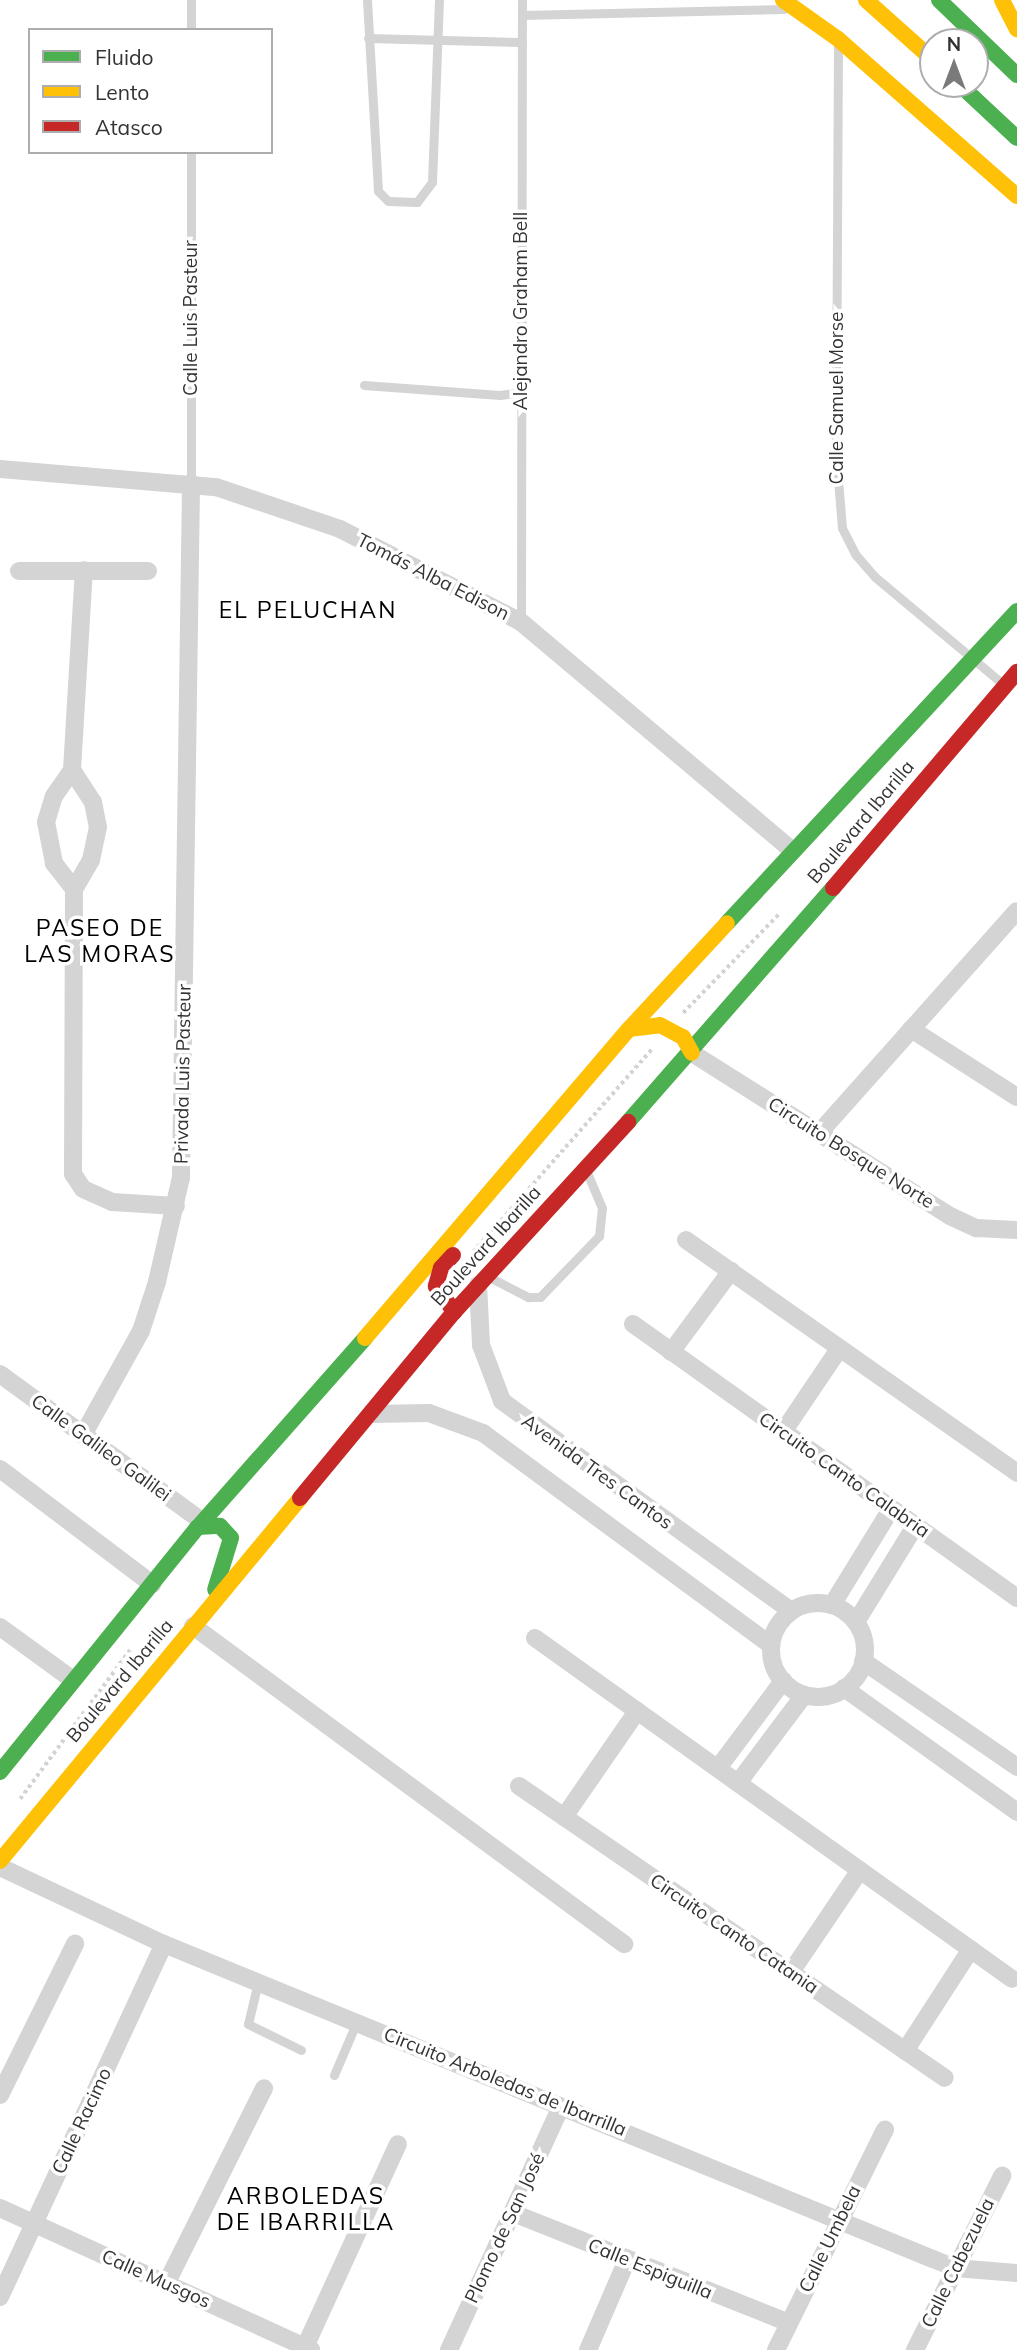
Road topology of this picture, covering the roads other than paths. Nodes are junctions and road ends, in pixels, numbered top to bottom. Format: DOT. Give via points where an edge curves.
graph roads {
  1 [pos="191,0"];
  2 [pos="367,0"];
  3 [pos="439,0"];
  4 [pos="522,0"];
  5 [pos="866,0"];
  6 [pos="939,0"];
  7 [pos="1002,0"];
  8 [pos="1010,0"];
  9 [pos="790,4"];
  10 [pos="1017,7"];
  11 [pos="522,15"];
  12 [pos="191,28"];
  13 [pos="1017,29"];
  14 [pos="368,38"];
  15 [pos="838,39"];
  16 [pos="438,40"];
  17 [pos="522,42"];
  18 [pos="919,47"];
  19 [pos="1017,75"];
  20 [pos="894,86"];
  21 [pos="974,98"];
  22 [pos="954,117"];
  23 [pos="1017,138"];
  24 [pos="191,154"];
  25 [pos="1000,158"];
  26 [pos="1017,173"];
  27 [pos="1017,196"];
  28 [pos="364,385"];
  29 [pos="521,392"];
  30 [pos="0,469"];
  31 [pos="191,483"];
  32 [pos="84,570"];
  33 [pos="19,571"];
  34 [pos="148,571"];
  35 [pos="1017,611"];
  36 [pos="521,622"];
  37 [pos="972,660"];
  38 [pos="1017,672"];
  39 [pos="1004,686"];
  40 [pos="72,770"];
  41 [pos="792,850"];
  42 [pos="74,889"];
  43 [pos="1014,920"];
  44 [pos="629,1029"];
  45 [pos="911,1029"];
  46 [pos="692,1053"];
  47 [pos="1017,1097"];
  48 [pos="819,1133"];
  49 [pos="585,1168"];
  50 [pos="505,1180"];
  51 [pos="176,1206"];
  52 [pos="1017,1230"];
  53 [pos="686,1240"];
  54 [pos="731,1271"];
  55 [pos="482,1280"];
  56 [pos="454,1312"];
  57 [pos="633,1324"];
  58 [pos="839,1349"];
  59 [pos="671,1352"];
  60 [pos="0,1374"];
  61 [pos="371,1414"];
  62 [pos="783,1432"];
  63 [pos="83,1435"];
  64 [pos="0,1469"];
  65 [pos="1017,1473"];
  66 [pos="891,1509"];
  67 [pos="201,1525"];
  68 [pos="915,1526"];
  69 [pos="152,1584"];
  70 [pos="1017,1598"];
  71 [pos="211,1605"];
  72 [pos="832,1605"];
  73 [pos="792,1611"];
  74 [pos="856,1622"];
  75 [pos="193,1626"];
  76 [pos="0,1627"];
  77 [pos="535,1638"];
  78 [pos="771,1645"];
  79 [pos="863,1661"];
  80 [pos="73,1680"];
  81 [pos="783,1681"];
  82 [pos="844,1688"];
  83 [pos="804,1695"];
  84 [pos="637,1711"];
  85 [pos="1017,1767"];
  86 [pos="718,1768"];
  87 [pos="0,1772"];
  88 [pos="738,1783"];
  89 [pos="519,1786"];
  90 [pos="1017,1812"];
  91 [pos="564,1817"];
  92 [pos="0,1861"];
  93 [pos="0,1867"];
  94 [pos="860,1870"];
  95 [pos="75,1944"];
  96 [pos="164,1944"];
  97 [pos="624,1944"];
  98 [pos="971,1949"];
  99 [pos="791,1972"];
  100 [pos="1012,1979"];
  101 [pos="258,1982"];
  102 [pos="357,2021"];
  103 [pos="301,2050"];
  104 [pos="905,2051"];
  105 [pos="334,2075"];
  106 [pos="945,2078"];
  107 [pos="264,2088"];
  108 [pos="0,2095"];
  109 [pos="561,2106"];
  110 [pos="885,2129"];
  111 [pos="398,2144"];
  112 [pos="1002,2176"];
  113 [pos="0,2208"];
  114 [pos="513,2213"];
  115 [pos="839,2219"];
  116 [pos="34,2224"];
  117 [pos="627,2260"];
  118 [pos="955,2268"];
  119 [pos="1017,2273"];
  120 [pos="166,2284"];
  121 [pos="0,2297"];
  122 [pos="789,2323"];
  123 [pos="308,2349"];
  124 [pos="449,2350"];
  125 [pos="588,2350"];
  126 [pos="776,2350"];
  127 [pos="915,2350"];
  1 -- 12 [label="lane"];
  2 -- 14 [label="lane"];
  3 -- 16 [label="lane"];
  4 -- 11 [label="lane, Alejandro Graham Bell"];
  5 -- 18 [label="main road"];
  6 -- 19 [label="main road"];
  7 -- 13 [label="main road"];
  8 -- 10 [label="main road"];
  9 -- 11 [label="lane"];
  9 -- 15 [label="main road"];
  11 -- 17 [label="lane, Alejandro Graham Bell"];
  14 -- 16 [label="lane"];
  14 -- 16 [label="lane" via="378,191 381,198 417,202 432,182"];
  15 -- 20 [label="main road"];
  15 -- 37 [label="lane, Calle Samuel Morse" via="836,456 842,528 855,554 875,577"];
  16 -- 17 [label="lane"];
  17 -- 29 [label="lane, Alejandro Graham Bell"];
  20 -- 22 [label="main road" via="931,101"];
  20 -- 27 [label="main road"];
  21 -- 23 [label="main road"];
  24 -- 31 [label="lane, Calle Luis Pasteur"];
  25 -- 26 [label="main road"];
  28 -- 29 [label="lane" via="500,395"];
  29 -- 36 [label="lane, Alejandro Graham Bell"];
  30 -- 31 [label="street, Tomás Alba Edison"];
  31 -- 36 [label="street, Tomás Alba Edison" via="340,529"];
  31 -- 51 [label="street, Privada Luis Pasteur" via="184,1133"];
  32 -- 33 [label="street"];
  32 -- 34 [label="street"];
  32 -- 40 [label="street"];
  35 -- 37 [label="main road, Boulevard Ibarilla"];
  36 -- 41 [label="street, Tomás Alba Edison"];
  37 -- 39 [label="lane, Calle Samuel Morse"];
  37 -- 41 [label="main road, Boulevard Ibarilla"];
  38 -- 39 [label="main road, Boulevard Ibarilla"];
  39 -- 46 [label="main road, Boulevard Ibarilla"];
  40 -- 42 [label="street" via="93,802 98,827 91,860"];
  40 -- 42 [label="street" via="54,796 46,836 54,863"];
  41 -- 44 [label="main road, Boulevard Ibarilla"];
  42 -- 51 [label="street" via="73,1174 83,1189 111,1202"];
  43 -- 45 [label="street"];
  44 -- 46 [label="main road" via="660,1025 683,1037"];
  44 -- 50 [label="main road, Boulevard Ibarilla"];
  45 -- 47 [label="street"];
  45 -- 48 [label="street"];
  46 -- 48 [label="street, Circuito Bosque Norte"];
  46 -- 49 [label="main road, Boulevard Ibarilla"];
  48 -- 52 [label="street, Circuito Bosque Norte" via="950,1216 976,1228"];
  49 -- 55 [label="main road, Boulevard Ibarilla"];
  49 -- 55 [label="lane" via="604,1222 599,1236 550,1290 540,1297 528,1297"];
  50 -- 56 [label="main road" via="492,1211 437,1277 438,1292"];
  50 -- 67 [label="main road, Boulevard Ibarilla"];
  51 -- 63 [label="street, Privada Luis Pasteur" via="141,1331"];
  53 -- 54 [label="street"];
  54 -- 58 [label="street"];
  54 -- 59 [label="street"];
  55 -- 56 [label="main road, Boulevard Ibarilla"];
  55 -- 73 [label="street, Avenida Tres Cantos" via="481,1345 502,1401"];
  56 -- 61 [label="main road, Boulevard Ibarilla"];
  57 -- 59 [label="street, Circuito Canto Calabria"];
  58 -- 62 [label="street"];
  58 -- 65 [label="street"];
  59 -- 62 [label="street, Circuito Canto Calabria"];
  60 -- 63 [label="street, Calle Galileo Galilei"];
  61 -- 71 [label="main road, Boulevard Ibarilla"];
  61 -- 78 [label="street, Avenida Tres Cantos" via="429,1413 483,1433"];
  62 -- 66 [label="street, Circuito Canto Calabria"];
  63 -- 67 [label="street, Calle Galileo Galilei"];
  64 -- 69 [label="street"];
  66 -- 68 [label="street, Circuito Canto Calabria"];
  66 -- 72 [label="street"];
  67 -- 69 [label="main road, Boulevard Ibarilla"];
  67 -- 71 [label="main road" via="220,1526 231,1538"];
  68 -- 70 [label="street, Circuito Canto Calabria"];
  68 -- 74 [label="street"];
  69 -- 80 [label="main road, Boulevard Ibarilla"];
  71 -- 75 [label="main road, Boulevard Ibarilla"];
  72 -- 73 [label="street" via="818,1603"];
  72 -- 74 [label="street"];
  73 -- 78 [label="street" via="774,1632"];
  74 -- 79 [label="street" via="865,1648"];
  75 -- 92 [label="main road, Boulevard Ibarilla"];
  75 -- 97 [label="street"];
  76 -- 80 [label="street"];
  77 -- 84 [label="street"];
  78 -- 81 [label="street"];
  79 -- 82 [label="street"];
  79 -- 85 [label="street"];
  80 -- 87 [label="main road, Boulevard Ibarilla"];
  81 -- 83 [label="street"];
  81 -- 86 [label="street"];
  82 -- 83 [label="street" via="819,1697"];
  82 -- 90 [label="street"];
  83 -- 88 [label="street"];
  84 -- 86 [label="street"];
  84 -- 91 [label="street"];
  86 -- 88 [label="street"];
  88 -- 94 [label="street"];
  89 -- 91 [label="street, Circuito Canto Catania"];
  91 -- 99 [label="street, Circuito Canto Catania"];
  93 -- 96 [label="street, Circuito Arboledas de Ibarrilla"];
  94 -- 98 [label="street"];
  94 -- 99 [label="street"];
  95 -- 108 [label="street"];
  96 -- 101 [label="street, Circuito Arboledas de Ibarrilla"];
  96 -- 116 [label="street, Calle Racimo"];
  98 -- 100 [label="street"];
  98 -- 104 [label="street"];
  99 -- 104 [label="street, Circuito Canto Catania"];
  101 -- 102 [label="street, Circuito Arboledas de Ibarrilla"];
  101 -- 103 [label="lane" via="248,2024"];
  102 -- 105 [label="lane"];
  102 -- 109 [label="street, Circuito Arboledas de Ibarrilla"];
  104 -- 106 [label="street, Circuito Canto Catania"];
  107 -- 120 [label="street"];
  109 -- 114 [label="street, Plomo de San José"];
  109 -- 115 [label="street, Circuito Arboledas de Ibarrilla"];
  110 -- 115 [label="street, Calle Umbela"];
  111 -- 123 [label="street"];
  112 -- 118 [label="street, Calle Cabezuela"];
  113 -- 116 [label="street, Calle Musgos"];
  114 -- 117 [label="street, Calle Espiguilla"];
  114 -- 124 [label="street, Plomo de San José"];
  115 -- 118 [label="street, Circuito Arboledas de Ibarrilla"];
  115 -- 122 [label="street, Calle Umbela"];
  116 -- 120 [label="street, Calle Musgos"];
  116 -- 121 [label="street, Calle Racimo"];
  117 -- 122 [label="street, Calle Espiguilla"];
  117 -- 125 [label="street"];
  118 -- 119 [label="street, Circuito Arboledas de Ibarrilla"];
  118 -- 127 [label="street, Calle Cabezuela"];
  120 -- 123 [label="street, Calle Musgos"];
  122 -- 126 [label="street, Calle Umbela"];
}
